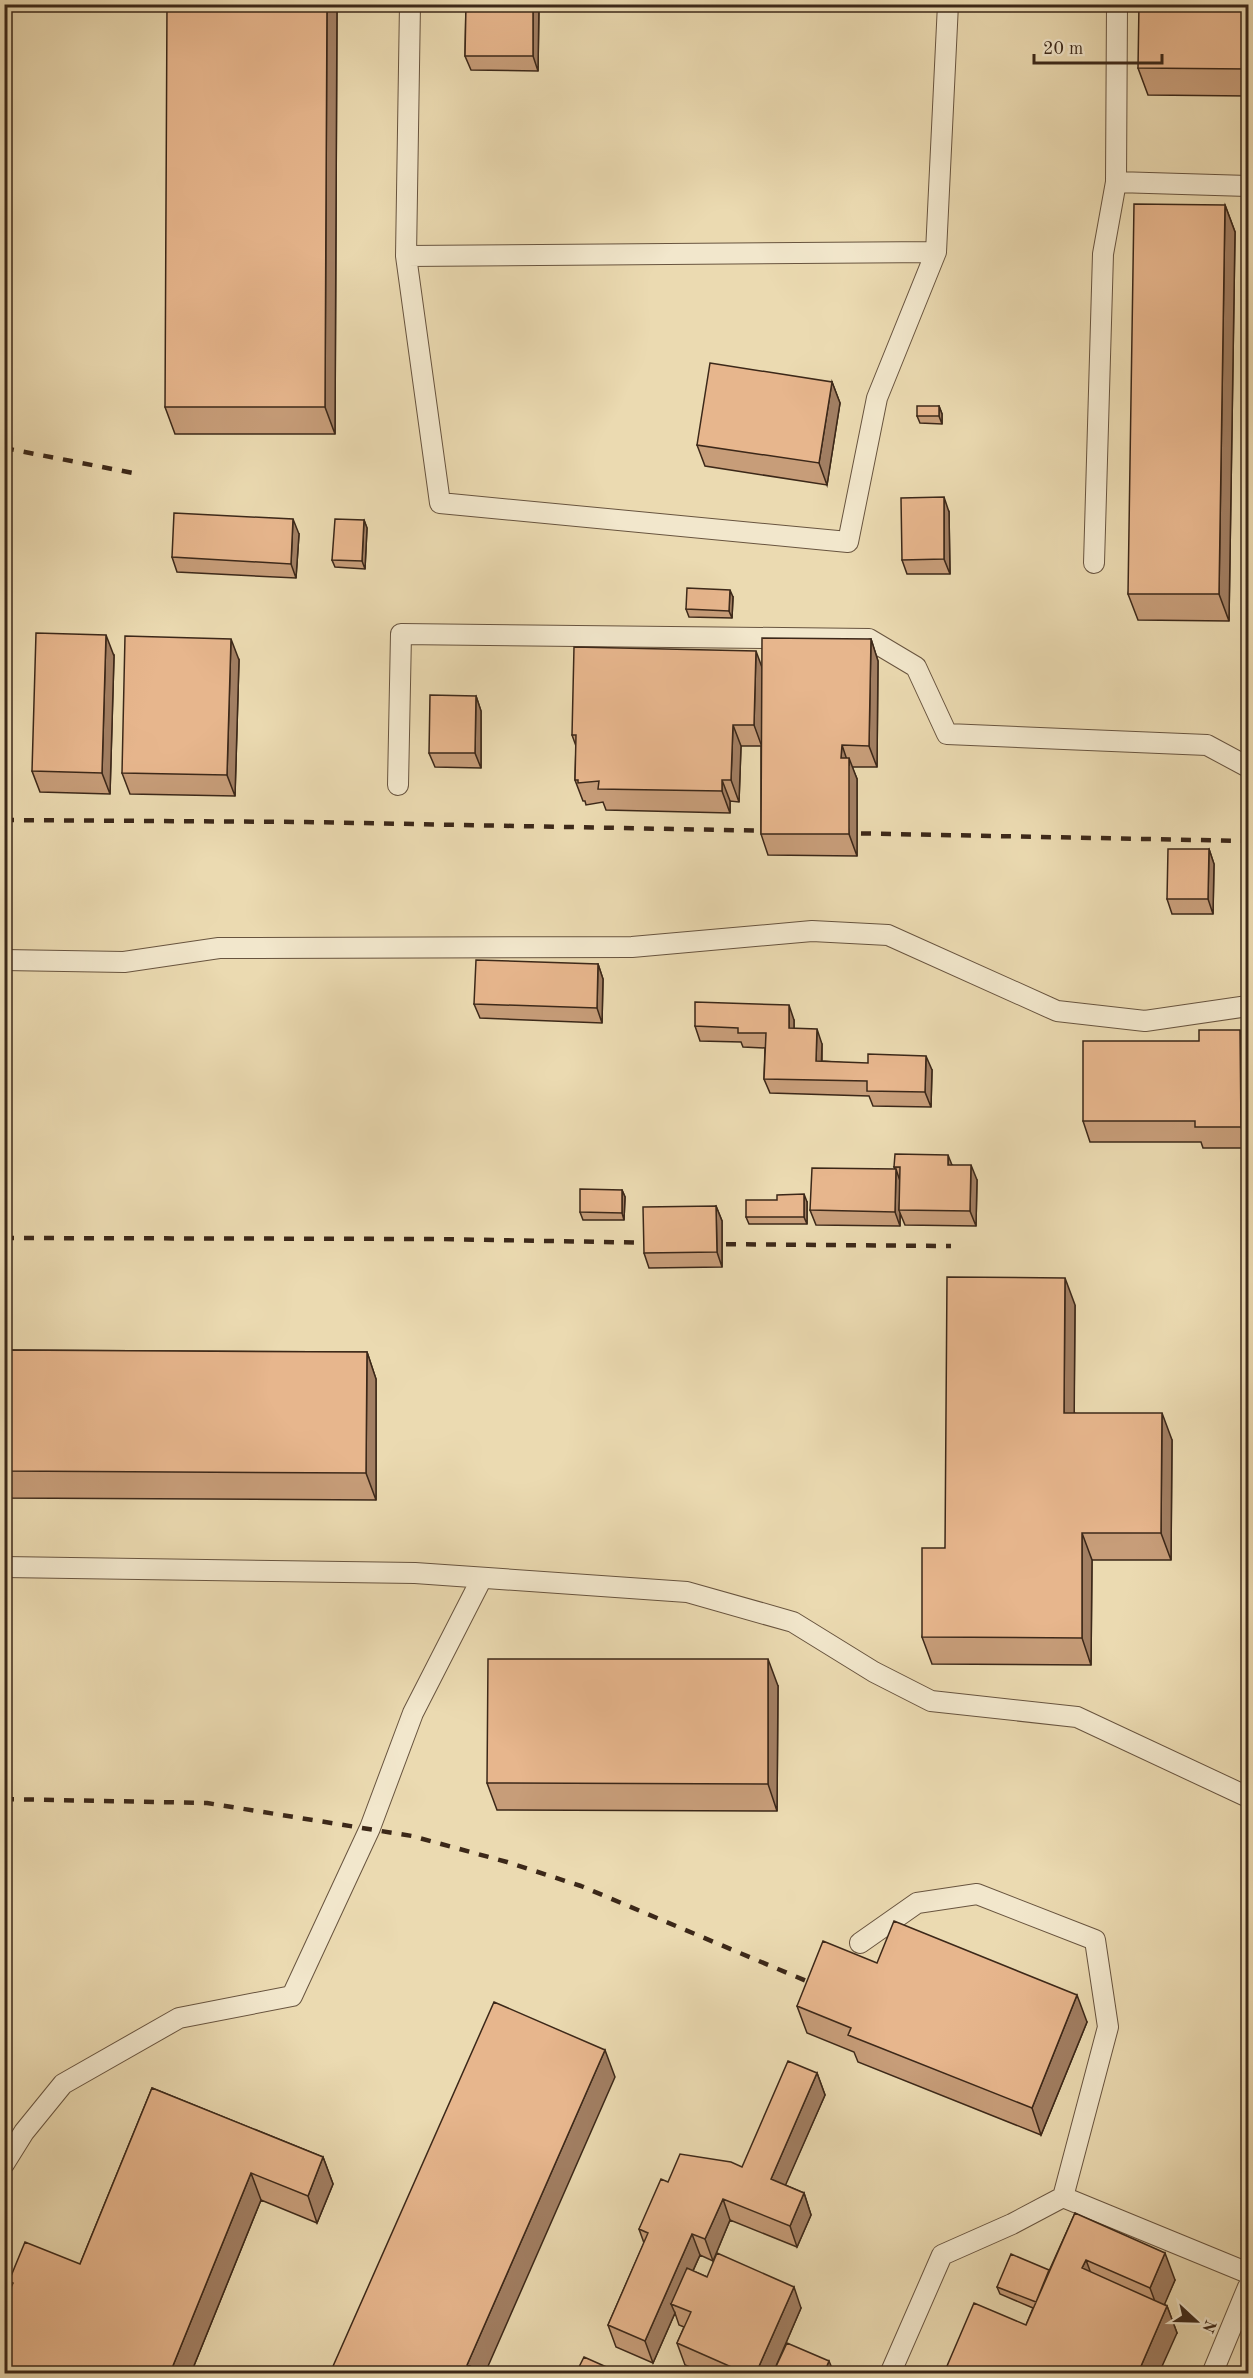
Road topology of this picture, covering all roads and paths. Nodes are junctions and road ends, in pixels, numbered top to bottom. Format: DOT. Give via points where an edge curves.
graph roads {
  1 [pos="410,4"];
  2 [pos="948,4"];
  3 [pos="1117,4"];
  4 [pos="1116,182"];
  5 [pos="1248,186"];
  6 [pos="936,252"];
  7 [pos="405,256"];
  8 [pos="1094,563"];
  9 [pos="1248,767"];
  10 [pos="398,785"];
  11 [pos="4,960"];
  12 [pos="1248,1006"];
  13 [pos="4,1567"];
  14 [pos="482,1578"];
  15 [pos="1248,1797"];
  16 [pos="860,1943"];
  17 [pos="4,2164"];
  18 [pos="1063,2197"];
  19 [pos="1248,2273"];
  20 [pos="1248,2287"];
  21 [pos="890,2373"];
  22 [pos="1212,2373"];
  1 -- 7 [label="lane"];
  2 -- 6 [label="lane"];
  3 -- 4 [label="lane"];
  4 -- 5 [label="lane"];
  4 -- 8 [label="lane" via="1103,254"];
  6 -- 7 [label="lane"];
  6 -- 7 [label="lane" via="877,398 848,542 440,503"];
  9 -- 10 [label="lane" via="1207,745 947,734 916,667 869,639 401,634"];
  11 -- 12 [label="lane" via="124,962 219,948 632,947 812,931 888,935 1057,1011 1145,1021"];
  13 -- 14 [label="lane" via="403,1573"];
  14 -- 15 [label="lane" via="687,1592 793,1622 931,1701 1077,1717"];
  14 -- 17 [label="lane" via="413,1713 370,1828 292,1996 179,2018 63,2084"];
  16 -- 18 [label="lane" via="917,1903 977,1894 1095,1940 1108,2027"];
  18 -- 19 [label="lane"];
  18 -- 21 [label="lane" via="942,2254"];
  20 -- 22 [label="lane"];
}
